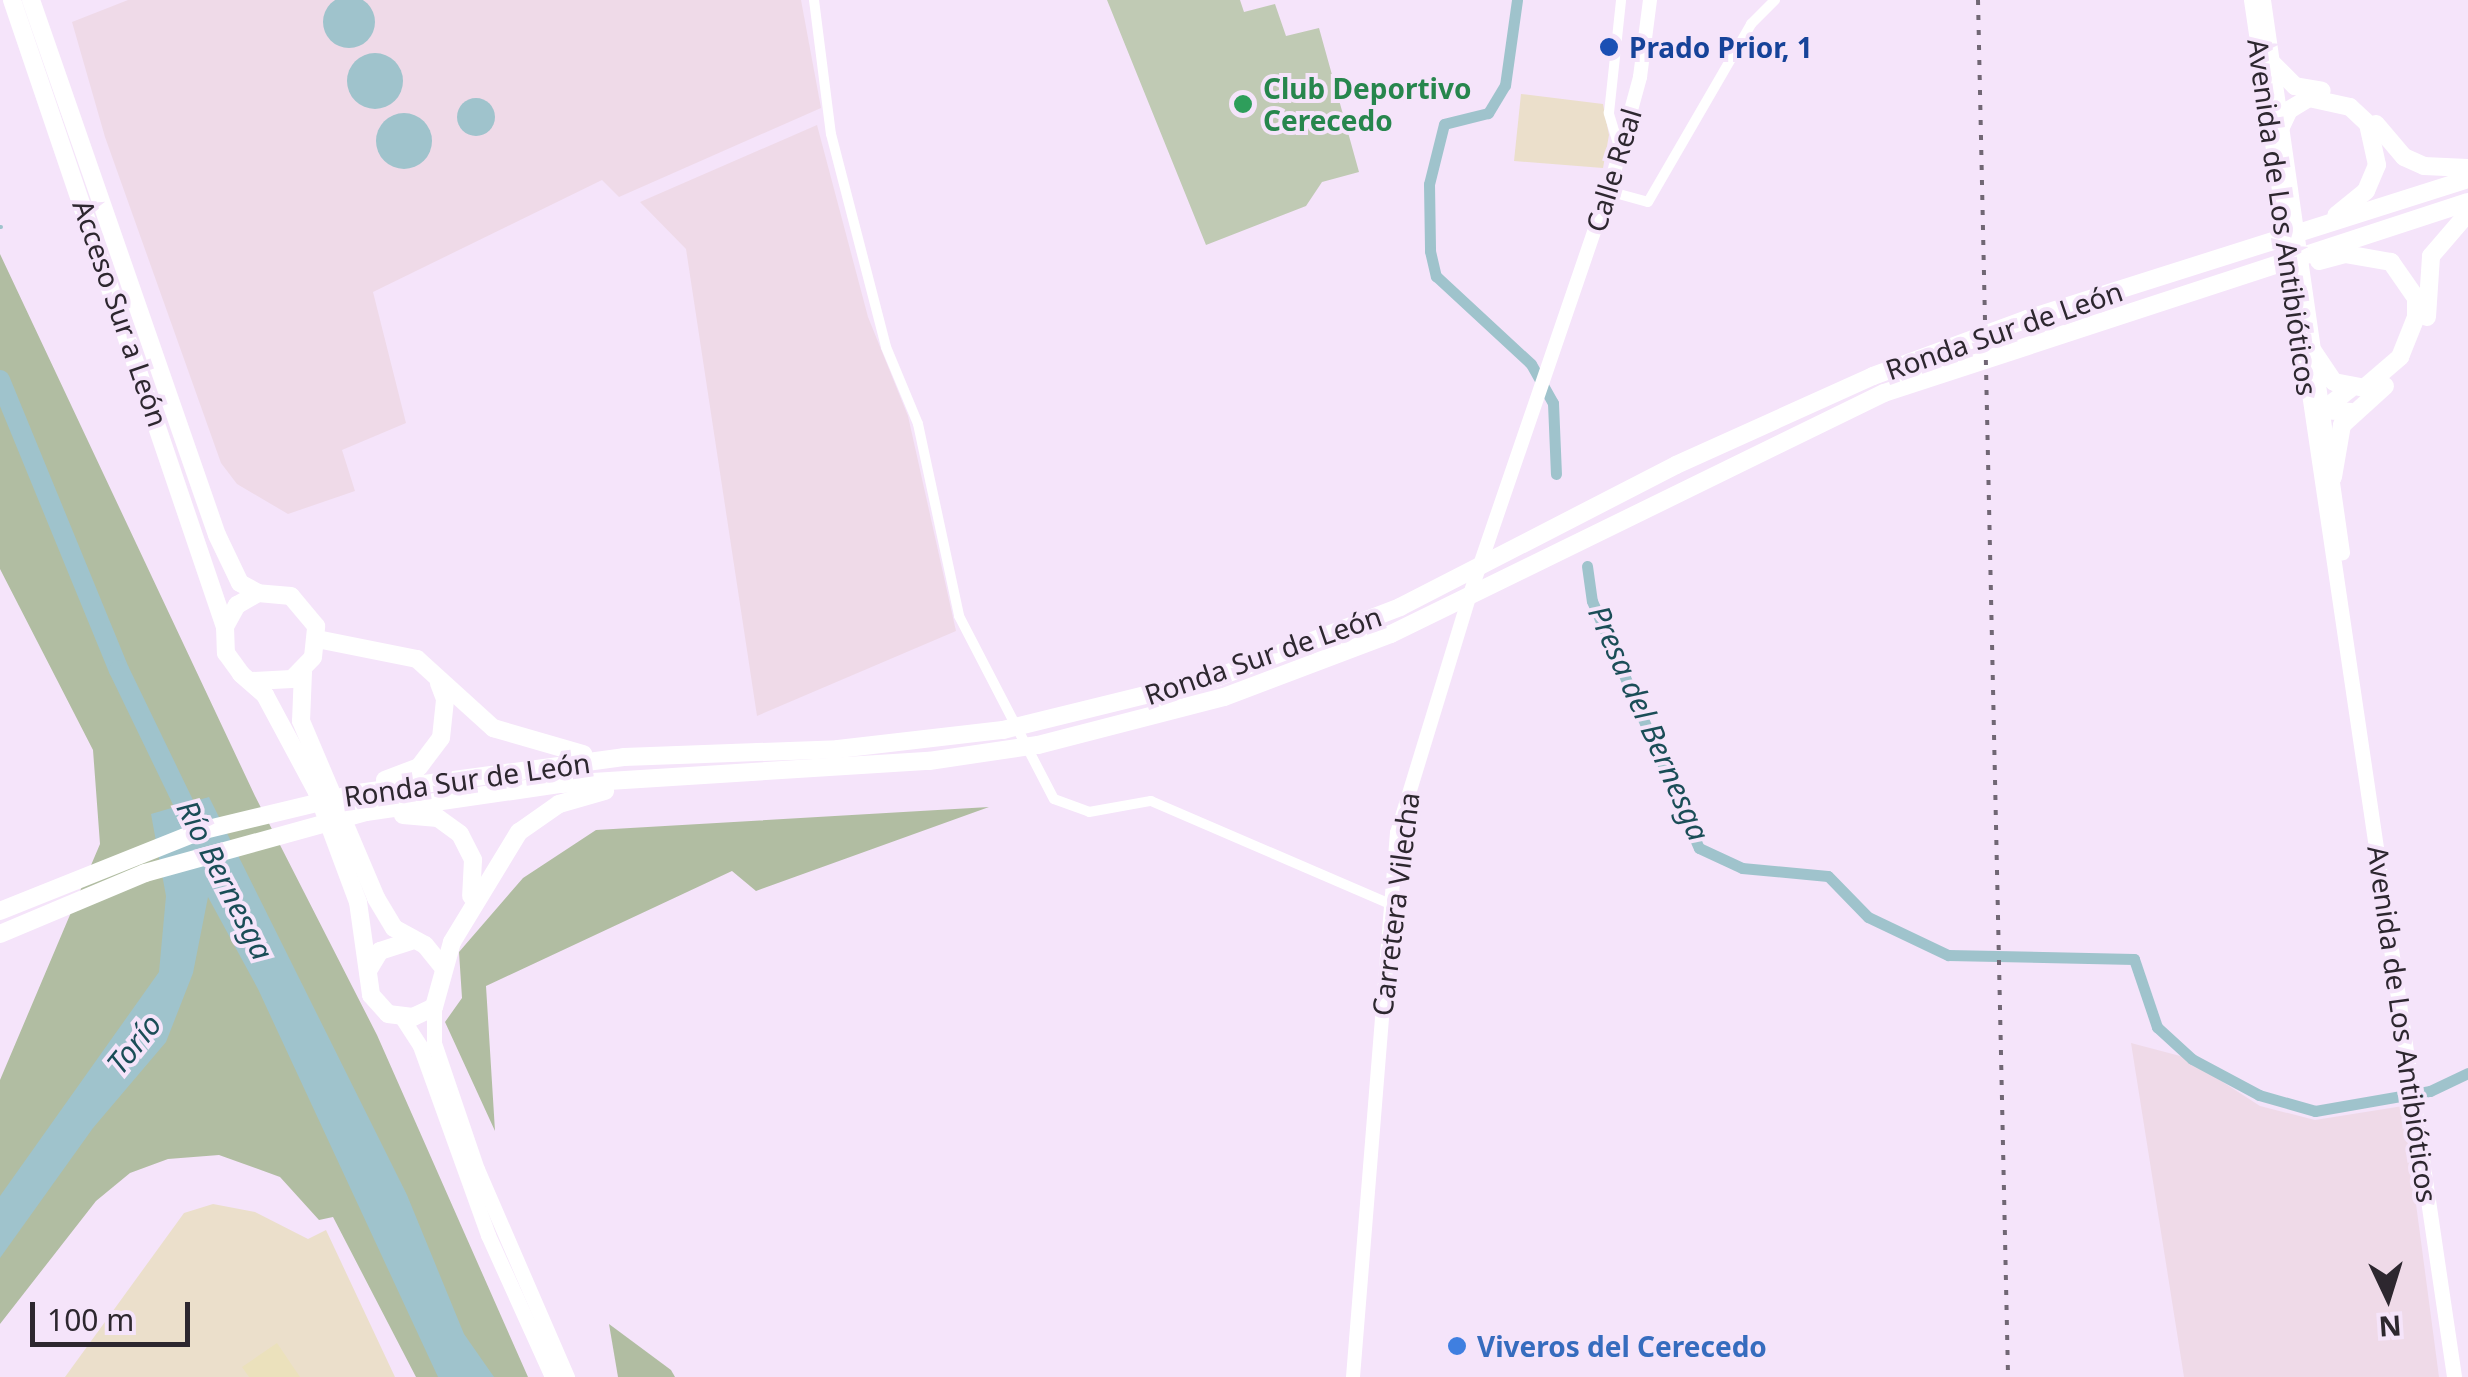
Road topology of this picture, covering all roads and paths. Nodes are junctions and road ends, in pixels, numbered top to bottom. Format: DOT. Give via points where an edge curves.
graph roads {
  1 [pos="12,0"];
  2 [pos="31,0"];
  3 [pos="814,0"];
  4 [pos="1621,0"];
  5 [pos="1650,0"];
  6 [pos="1775,0"];
  7 [pos="2257,0"];
  8 [pos="2272,64"];
  9 [pos="1614,73"];
  10 [pos="2276,94"];
  11 [pos="2296,94"];
  12 [pos="1634,104"];
  13 [pos="1609,113"];
  14 [pos="1629,121"];
  15 [pos="2281,127"];
  16 [pos="1620,150"];
  17 [pos="2468,168"];
  18 [pos="2468,179"];
  19 [pos="1608,190"];
  20 [pos="2468,202"];
  21 [pos="2468,212"];
  22 [pos="2310,230"];
  23 [pos="2288,252"];
  24 [pos="2314,257"];
  25 [pos="2295,302"];
  26 [pos="1559,335"];
  27 [pos="2313,351"];
  28 [pos="2350,389"];
  29 [pos="2323,410"];
  30 [pos="2351,412"];
  31 [pos="2333,476"];
  32 [pos="2328,522"];
  33 [pos="258,593"];
  34 [pos="225,627"];
  35 [pos="311,656"];
  36 [pos="2353,671"];
  37 [pos="434,672"];
  38 [pos="252,681"];
  39 [pos="624,757"];
  40 [pos="824,771"];
  41 [pos="358,793"];
  42 [pos="367,816"];
  43 [pos="1390,904"];
  44 [pos="0,911"];
  45 [pos="0,934"];
  46 [pos="418,943"];
  47 [pos="443,967"];
  48 [pos="368,970"];
  49 [pos="434,1007"];
  50 [pos="402,1018"];
  51 [pos="552,1377"];
  52 [pos="567,1377"];
  53 [pos="1353,1377"];
  54 [pos="2454,1377"];
  1 -- 34 [label="highway, Acceso Sur a León"];
  2 -- 33 [label="highway, Acceso Sur a León" via="217,535 240,583"];
  3 -- 43 [label="street" via="831,134 886,348 918,424 959,616 1054,799 1089,812 1150,801"];
  4 -- 9 [label="street"];
  5 -- 12 [label="street, Calle Real"];
  6 -- 19 [label="street" via="1751,24 1648,202"];
  7 -- 8 [label="main road, Avenida de Los Antibióticos"];
  7 -- 10 [label="main road"];
  7 -- 23 [label="main road, Avenida de Los Antibióticos"];
  8 -- 10 [label="main road, Avenida de Los Antibióticos"];
  8 -- 11 [label="highway"];
  9 -- 12 [label="street" via="1617,94"];
  9 -- 13 [label="street"];
  10 -- 11 [label="highway"];
  10 -- 15 [label="main road, Avenida de Los Antibióticos"];
  10 -- 23 [label="main road"];
  11 -- 15 [label="highway"];
  11 -- 17 [label="highway" via="2343,96 2404,156 2424,166"];
  11 -- 22 [label="highway" via="2350,107 2376,142 2377,166 2366,191"];
  12 -- 14 [label="street, Calle Real"];
  13 -- 14 [label="street"];
  13 -- 16 [label="street"];
  14 -- 16 [label="street, Calle Real"];
  15 -- 27 [label="main road, Avenida de Los Antibióticos"];
  16 -- 19 [label="street, Calle Real"];
  18 -- 22 [label="highway, Ronda Sur de León"];
  19 -- 26 [label="street, Calle Real"];
  20 -- 24 [label="highway"];
  21 -- 30 [label="highway" via="2431,256 2427,317 2416,347 2380,392"];
  22 -- 39 [label="highway, Ronda Sur de León" via="2027,318 1790,412 1400,607 1218,677 1003,730 838,749"];
  23 -- 25 [label="main road, Avenida de Los Antibióticos"];
  24 -- 28 [label="highway" via="2380,258 2406,278 2416,298 2412,335 2400,357 2380,379"];
  24 -- 40 [label="highway, Ronda Sur de León" via="2028,341 1800,429 1391,634 1224,697 1038,745"];
  25 -- 29 [label="main road"];
  25 -- 32 [label="main road, Avenida de Los Antibióticos"];
  26 -- 43 [label="street, Carretera Vilecha" via="1407,788"];
  27 -- 28 [label="highway" via="2322,371"];
  27 -- 29 [label="main road, Avenida de Los Antibióticos"];
  28 -- 29 [label="highway"];
  29 -- 30 [label="highway"];
  29 -- 31 [label="main road, Avenida de Los Antibióticos"];
  29 -- 32 [label="main road"];
  30 -- 31 [label="highway" via="2334,447"];
  31 -- 36 [label="main road, Avenida de Los Antibióticos"];
  32 -- 36 [label="main road, Avenida de Los Antibióticos"];
  33 -- 34 [label="highway" via="237,606"];
  33 -- 35 [label="highway" via="278,592 303,605"];
  34 -- 38 [label="highway" via="226,653"];
  35 -- 37 [label="highway" via="349,646 404,654"];
  35 -- 38 [label="highway" via="279,684"];
  35 -- 46 [label="highway" via="298,710 310,744 384,914"];
  36 -- 54 [label="main road, Avenida de Los Antibióticos"];
  37 -- 39 [label="highway" via="493,728 549,749"];
  37 -- 41 [label="highway" via="445,700 433,752 418,768"];
  38 -- 48 [label="highway" via="276,712 326,813 358,902"];
  39 -- 41 [label="highway, Ronda Sur de León"];
  40 -- 42 [label="highway, Ronda Sur de León" via="561,784"];
  40 -- 47 [label="highway" via="614,790 558,804 519,832 496,860"];
  41 -- 44 [label="highway, Ronda Sur de León" via="200,831"];
  42 -- 45 [label="highway, Ronda Sur de León" via="318,825 64,904"];
  42 -- 46 [label="highway" via="438,818 470,850 474,879 468,903 450,930"];
  43 -- 53 [label="street, Carretera Vilecha"];
  46 -- 47 [label="highway"];
  46 -- 48 [label="highway" via="380,951"];
  47 -- 49 [label="highway"];
  48 -- 50 [label="highway" via="370,995"];
  49 -- 50 [label="highway"];
  49 -- 52 [label="main road" via="434,1043 477,1168"];
  50 -- 51 [label="main road" via="420,1046 488,1235"];
}
